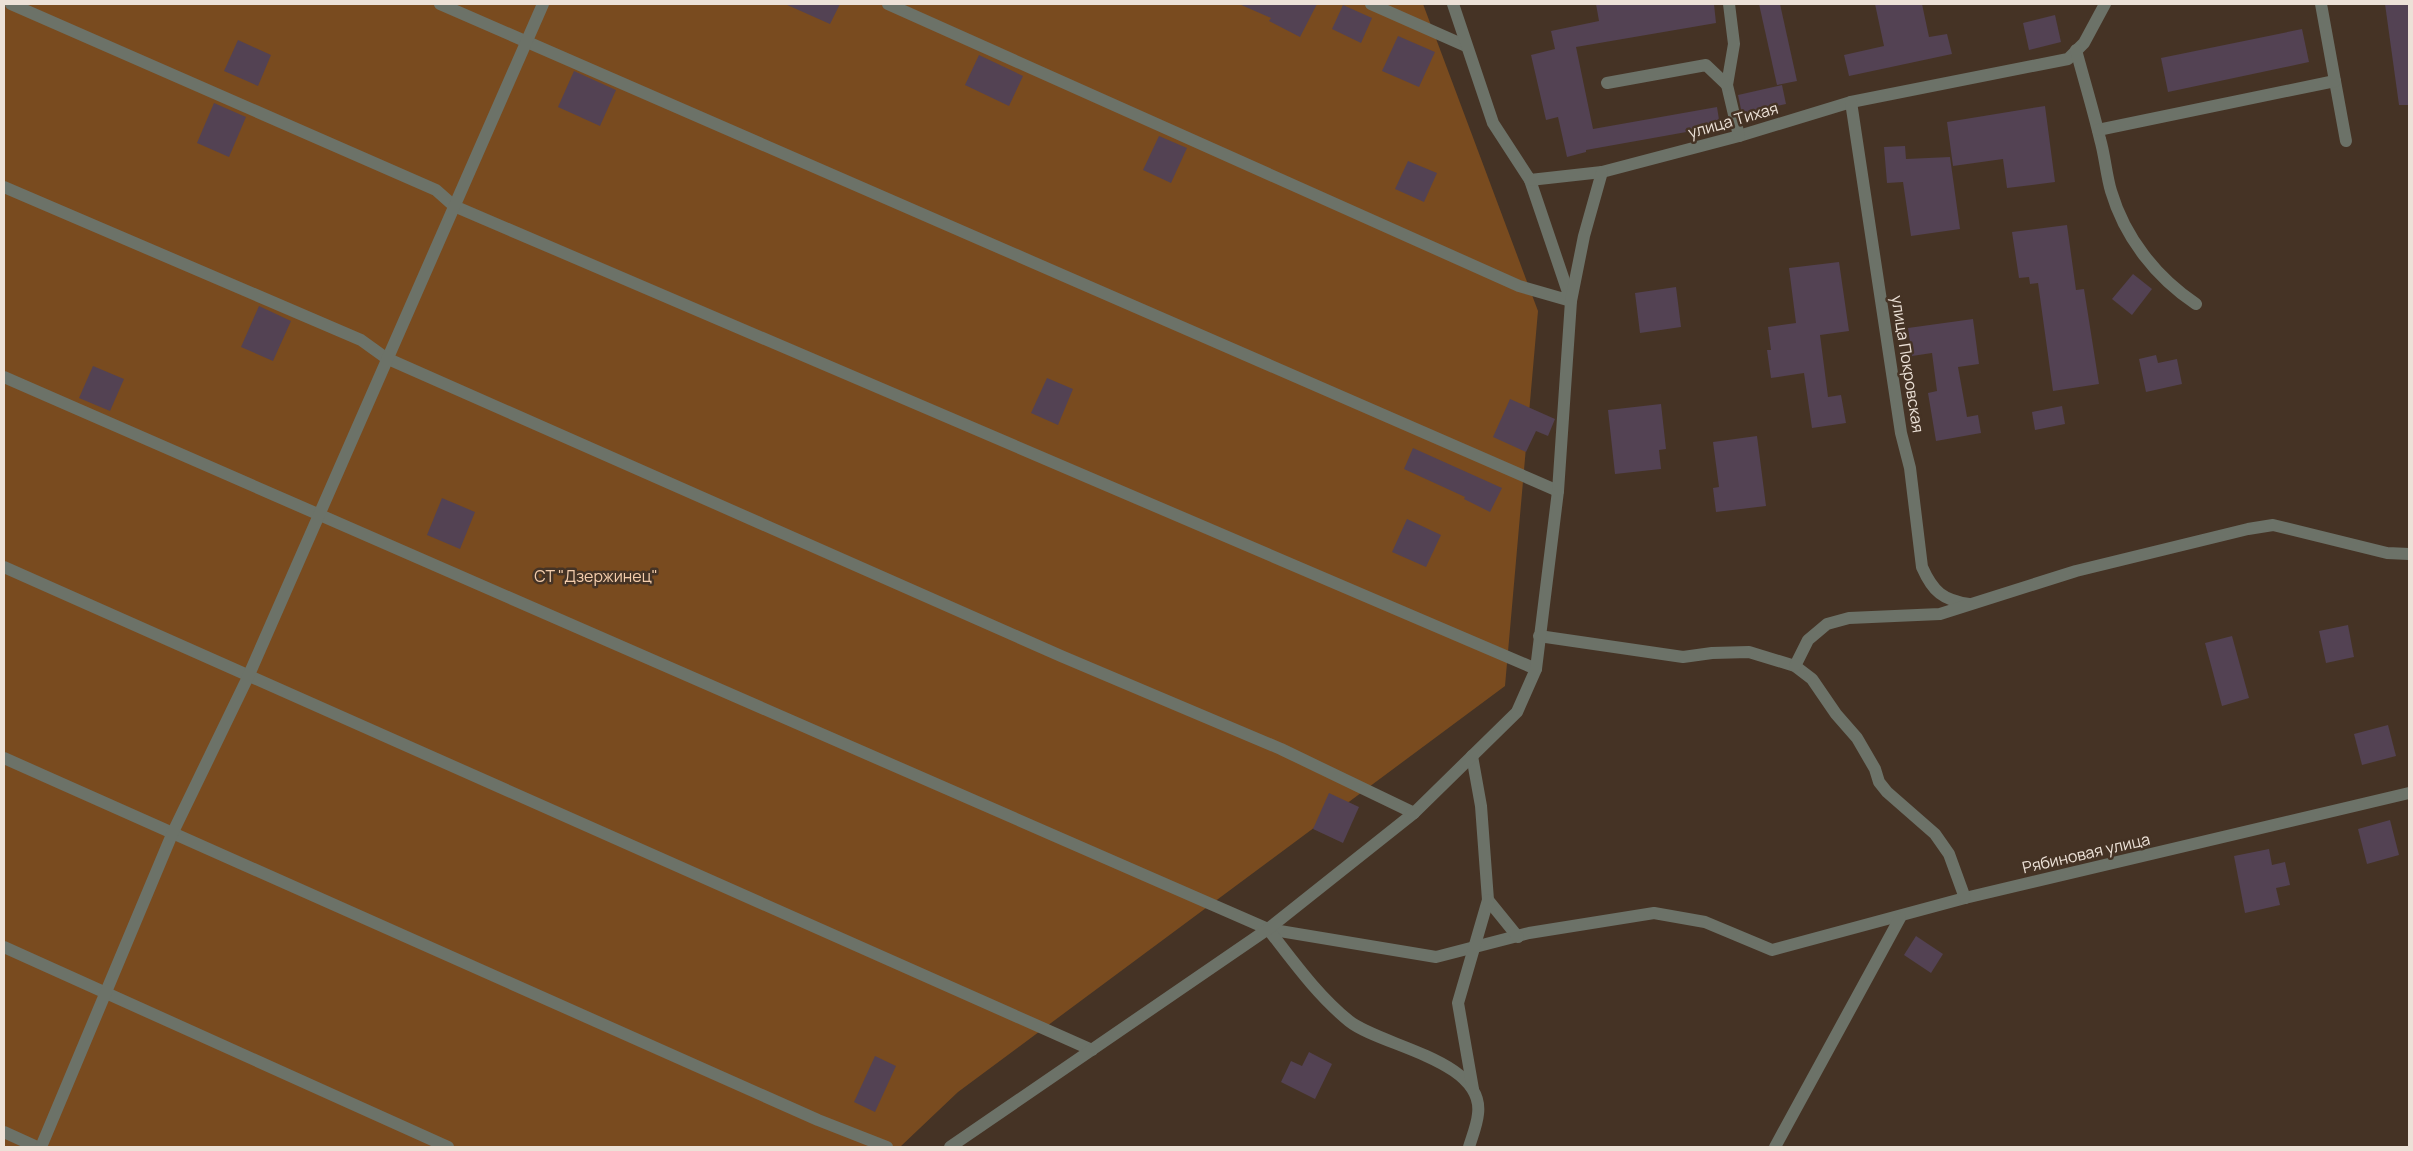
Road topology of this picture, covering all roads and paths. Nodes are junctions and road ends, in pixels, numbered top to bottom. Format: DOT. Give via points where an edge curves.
graph roads {
  1 [pos="11,4"];
  2 [pos="440,4"];
  3 [pos="543,4"];
  4 [pos="888,4"];
  5 [pos="1371,4"];
  6 [pos="1453,4"];
  7 [pos="1729,4"];
  8 [pos="2104,4"];
  9 [pos="2322,4"];
  10 [pos="526,42"];
  11 [pos="1466,46"];
  12 [pos="2076,50"];
  13 [pos="2335,81"];
  14 [pos="1607,83"];
  15 [pos="1727,85"];
  16 [pos="1851,102"];
  17 [pos="2098,130"];
  18 [pos="1739,136"];
  19 [pos="2346,141"];
  20 [pos="1602,172"];
  21 [pos="1530,180"];
  22 [pos="4,187"];
  23 [pos="454,206"];
  24 [pos="1571,302"];
  25 [pos="2196,304"];
  26 [pos="386,358"];
  27 [pos="4,377"];
  28 [pos="1558,491"];
  29 [pos="319,514"];
  30 [pos="2409,554"];
  31 [pos="4,567"];
  32 [pos="1970,604"];
  33 [pos="1539,636"];
  34 [pos="1795,666"];
  35 [pos="1536,669"];
  36 [pos="248,676"];
  37 [pos="1472,756"];
  38 [pos="4,758"];
  39 [pos="2409,794"];
  40 [pos="1414,812"];
  41 [pos="173,832"];
  42 [pos="1965,898"];
  43 [pos="1488,900"];
  44 [pos="1900,918"];
  45 [pos="1268,929"];
  46 [pos="1518,937"];
  47 [pos="4,947"];
  48 [pos="1472,948"];
  49 [pos="106,994"];
  50 [pos="1092,1050"];
  51 [pos="1473,1090"];
  52 [pos="4,1132"];
  53 [pos="37,1147"];
  54 [pos="41,1147"];
  55 [pos="448,1147"];
  56 [pos="887,1147"];
  57 [pos="950,1147"];
  58 [pos="1469,1147"];
  59 [pos="1775,1147"];
  1 -- 23 [label="street" via="436,190"];
  2 -- 10 [label="street"];
  3 -- 10 [label="street"];
  4 -- 24 [label="street" via="1519,286"];
  5 -- 11 [label="street"];
  6 -- 11 [label="street"];
  7 -- 15 [label="street" via="1734,44"];
  8 -- 12 [label="street, улица Тихая" via="2084,43"];
  9 -- 13 [label="street"];
  10 -- 23 [label="street"];
  10 -- 28 [label="street"];
  11 -- 21 [label="street" via="1493,123"];
  12 -- 16 [label="street, улица Тихая" via="2068,59"];
  12 -- 17 [label="street"];
  13 -- 17 [label="street"];
  13 -- 19 [label="street"];
  14 -- 15 [label="street" via="1706,65"];
  15 -- 18 [label="street"];
  16 -- 18 [label="street, улица Тихая"];
  16 -- 32 [label="street, улица Покровская" via="1901,433 1910,468 1922,567 1928,579 1946,598"];
  17 -- 25 [label="street" via="2111,191 2124,226 2144,256 2177,291"];
  18 -- 20 [label="street, улица Тихая"];
  20 -- 21 [label="street, улица Тихая"];
  20 -- 24 [label="street" via="1584,236"];
  21 -- 24 [label="street"];
  22 -- 26 [label="street" via="361,340"];
  23 -- 26 [label="street"];
  23 -- 35 [label="street"];
  24 -- 28 [label="street"];
  26 -- 29 [label="street"];
  26 -- 40 [label="street" via="1061,656 1281,749"];
  27 -- 29 [label="street"];
  28 -- 33 [label="street"];
  29 -- 36 [label="street"];
  29 -- 45 [label="street"];
  30 -- 32 [label="street" via="2387,553 2273,525 2076,571"];
  31 -- 36 [label="street"];
  32 -- 34 [label="street" via="1940,614 1849,618 1827,624 1808,640"];
  33 -- 34 [label="street" via="1683,657 1712,652 1748,652"];
  33 -- 35 [label="street"];
  34 -- 42 [label="street" via="1812,679 1857,738 1875,769 1878,782 1935,834 1949,854"];
  35 -- 37 [label="street" via="1517,712"];
  36 -- 41 [label="street"];
  36 -- 50 [label="street"];
  37 -- 40 [label="street"];
  37 -- 43 [label="street" via="1481,806"];
  38 -- 41 [label="street"];
  39 -- 42 [label="street, Рябиновая улица"];
  40 -- 45 [label="street"];
  41 -- 49 [label="street"];
  41 -- 56 [label="street" via="818,1120"];
  42 -- 44 [label="street, Рябиновая улица"];
  43 -- 46 [label="street"];
  43 -- 48 [label="street"];
  44 -- 46 [label="street, Рябиновая улица" via="1772,950 1706,922 1654,913"];
  44 -- 59 [label="street"];
  45 -- 48 [label="street" via="1436,957"];
  45 -- 50 [label="street"];
  45 -- 51 [label="street" via="1305,976 1350,1022 1449,1068"];
  46 -- 48 [label="street"];
  47 -- 49 [label="street"];
  48 -- 51 [label="street" via="1458,1004"];
  49 -- 54 [label="street"];
  49 -- 55 [label="street"];
  50 -- 57 [label="street"];
  51 -- 58 [label="street" via="1478,1112"];
  52 -- 53 [label="street"];
}
